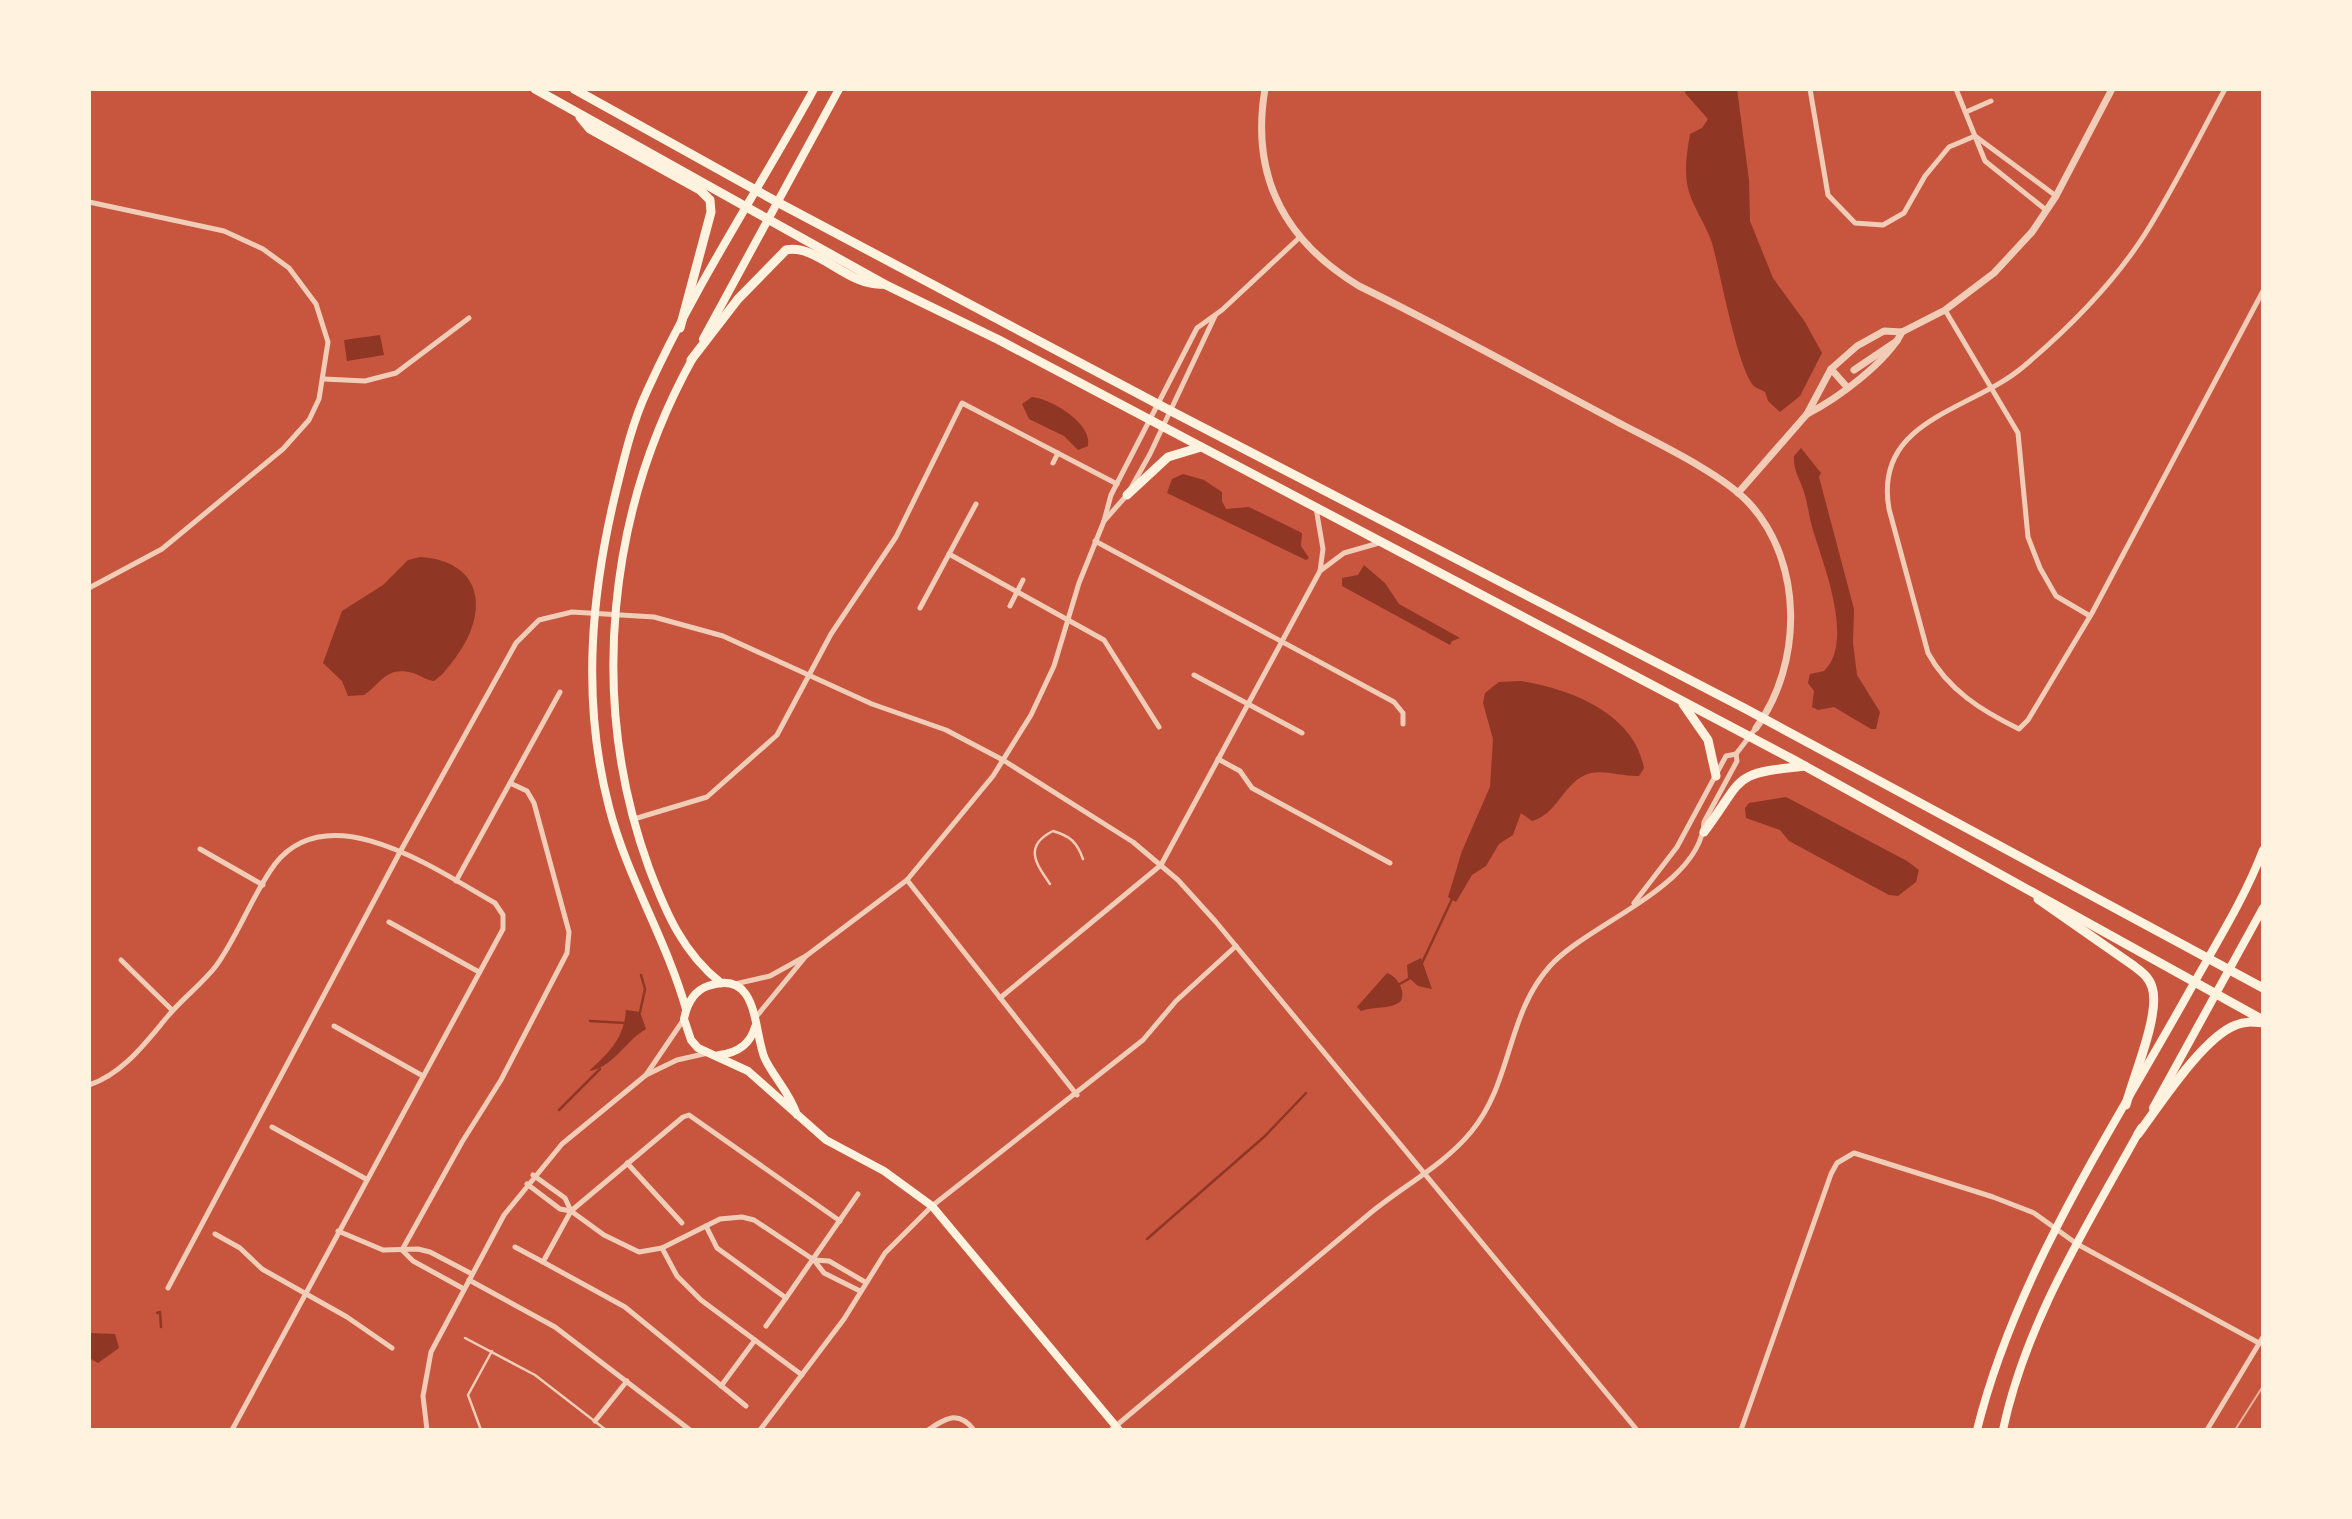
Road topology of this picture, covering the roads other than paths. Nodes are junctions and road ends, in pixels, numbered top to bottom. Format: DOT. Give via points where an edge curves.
graph roads {
  1 [pos="535,89"];
  2 [pos="574,89"];
  3 [pos="814,89"];
  4 [pos="839,89"];
  5 [pos="1265,89"];
  6 [pos="1810,89"];
  7 [pos="1956,89"];
  8 [pos="2112,89"];
  9 [pos="2225,89"];
  10 [pos="1991,101"];
  11 [pos="574,111"];
  12 [pos="1966,112"];
  13 [pos="1975,136"];
  14 [pos="758,191"];
  15 [pos="2056,196"];
  16 [pos="89,202"];
  17 [pos="779,203"];
  18 [pos="748,207"];
  19 [pos="2046,210"];
  20 [pos="771,219"];
  21 [pos="1299,238"];
  22 [pos="884,284"];
  23 [pos="2263,291"];
  24 [pos="1945,310"];
  25 [pos="1215,316"];
  26 [pos="469,318"];
  27 [pos="680,328"];
  28 [pos="1902,332"];
  29 [pos="1898,341"];
  30 [pos="1850,353"];
  31 [pos="691,360"];
  32 [pos="1831,369"];
  33 [pos="324,379"];
  34 [pos="1991,386"];
  35 [pos="1847,387"];
  36 [pos="1157,403"];
  37 [pos="1169,411"];
  38 [pos="1807,414"];
  39 [pos="1150,420"];
  40 [pos="1162,426"];
  41 [pos="1201,447"];
  42 [pos="1058,453"];
  43 [pos="1053,463"];
  44 [pos="1117,484"];
  45 [pos="1738,493"];
  46 [pos="1127,495"];
  47 [pos="976,504"];
  48 [pos="1316,508"];
  49 [pos="1104,521"];
  50 [pos="1096,541"];
  51 [pos="1382,542"];
  52 [pos="949,554"];
  53 [pos="1320,571"];
  54 [pos="1023,580"];
  55 [pos="89,588"];
  56 [pos="1018,592"];
  57 [pos="1010,606"];
  58 [pos="920,608"];
  59 [pos="594,612"];
  60 [pos="615,614"];
  61 [pos="2090,616"];
  62 [pos="1069,620"];
  63 [pos="1281,643"];
  64 [pos="1194,675"];
  65 [pos="808,676"];
  66 [pos="560,692"];
  67 [pos="1680,700"];
  68 [pos="1248,704"];
  69 [pos="1763,718"];
  70 [pos="1402,723"];
  71 [pos="1158,727"];
  72 [pos="1756,728"];
  73 [pos="1302,733"];
  74 [pos="1749,737"];
  75 [pos="1736,754"];
  76 [pos="1218,759"];
  77 [pos="1003,760"];
  78 [pos="1804,766"];
  79 [pos="1716,776"];
  80 [pos="510,783"];
  81 [pos="634,819"];
  82 [pos="1704,832"];
  83 [pos="200,849"];
  84 [pos="2263,850"];
  85 [pos="400,852"];
  86 [pos="1083,859"];
  87 [pos="1390,863"];
  88 [pos="1161,865"];
  89 [pos="1993,869"];
  90 [pos="907,880"];
  91 [pos="456,881"];
  92 [pos="1051,884"];
  93 [pos="263,885"];
  94 [pos="1629,908"];
  95 [pos="2263,908"];
  96 [pos="389,922"];
  97 [pos="1236,946"];
  98 [pos="806,956"];
  99 [pos="2209,958"];
  100 [pos="121,960"];
  101 [pos="2231,970"];
  102 [pos="480,972"];
  103 [pos="2195,981"];
  104 [pos="725,984"];
  105 [pos="2263,988"];
  106 [pos="2216,994"];
  107 [pos="1000,998"];
  108 [pos="172,1010"];
  109 [pos="685,1014"];
  110 [pos="756,1020"];
  111 [pos="2263,1022"];
  112 [pos="334,1026"];
  113 [pos="708,1053"];
  114 [pos="719,1055"];
  115 [pos="646,1075"];
  116 [pos="423,1076"];
  117 [pos="89,1085"];
  118 [pos="1077,1095"];
  119 [pos="2126,1105"];
  120 [pos="797,1115"];
  121 [pos="272,1127"];
  122 [pos="2138,1135"];
  123 [pos="627,1163"];
  124 [pos="1422,1173"];
  125 [pos="533,1175"];
  126 [pos="366,1179"];
  127 [pos="527,1184"];
  128 [pos="858,1194"];
  129 [pos="932,1206"];
  130 [pos="570,1211"];
  131 [pos="840,1221"];
  132 [pos="682,1223"];
  133 [pos="706,1226"];
  134 [pos="338,1231"];
  135 [pos="2056,1231"];
  136 [pos="215,1234"];
  137 [pos="2077,1244"];
  138 [pos="515,1247"];
  139 [pos="662,1248"];
  140 [pos="402,1250"];
  141 [pos="814,1260"];
  142 [pos="543,1262"];
  143 [pos="470,1277"];
  144 [pos="865,1282"];
  145 [pos="168,1288"];
  146 [pos="464,1289"];
  147 [pos="860,1291"];
  148 [pos="304,1293"];
  149 [pos="786,1297"];
  150 [pos="766,1326"];
  151 [pos="465,1338"];
  152 [pos="755,1340"];
  153 [pos="2261,1340"];
  154 [pos="392,1348"];
  155 [pos="492,1352"];
  156 [pos="802,1375"];
  157 [pos="627,1381"];
  158 [pos="722,1386"];
  159 [pos="746,1406"];
  160 [pos="595,1422"];
  161 [pos="1115,1428"];
  162 [pos="232,1430"];
  163 [pos="426,1430"];
  164 [pos="481,1430"];
  165 [pos="606,1430"];
  166 [pos="690,1430"];
  167 [pos="760,1430"];
  168 [pos="928,1430"];
  169 [pos="974,1430"];
  170 [pos="1637,1430"];
  171 [pos="1741,1430"];
  172 [pos="1977,1430"];
  173 [pos="2003,1430"];
  174 [pos="2207,1430"];
  1 -- 11 [label="main road"];
  2 -- 14 [label="main road"];
  3 -- 14 [label="main road"];
  4 -- 17 [label="main road"];
  5 -- 21 [label="street" via="1260,131 1269,184"];
  6 -- 13 [label="street" via="1828,195 1855,223 1883,225 1904,213 1925,176 1950,147"];
  7 -- 12 [label="street"];
  8 -- 15 [label="street"];
  9 -- 34 [label="street" via="2145,234 2104,288 2021,368"];
  10 -- 12 [label="street"];
  11 -- 18 [label="main road"];
  11 -- 27 [label="main road" via="590,129 700,190 709,200 711,212"];
  12 -- 13 [label="street"];
  13 -- 15 [label="street"];
  13 -- 19 [label="street" via="1985,162"];
  14 -- 17 [label="main road"];
  14 -- 18 [label="main road"];
  15 -- 19 [label="street"];
  16 -- 33 [label="street" via="224,231 263,249 289,268 316,304 328,342"];
  17 -- 20 [label="main road"];
  17 -- 36 [label="main road"];
  18 -- 20 [label="main road"];
  18 -- 27 [label="main road"];
  19 -- 24 [label="street" via="1994,273"];
  20 -- 22 [label="main road"];
  20 -- 31 [label="main road"];
  21 -- 25 [label="street"];
  21 -- 45 [label="street" via="1359,286 1670,450"];
  22 -- 31 [label="main road" via="869,286 802,251 786,250 738,299"];
  22 -- 39 [label="main road"];
  23 -- 61 [label="street"];
  24 -- 28 [label="street"];
  24 -- 34 [label="street"];
  25 -- 36 [label="street" via="1197,328"];
  25 -- 37 [label="street"];
  26 -- 33 [label="street" via="396,373 365,381"];
  27 -- 59 [label="main road" via="636,416 603,546"];
  28 -- 29 [label="street"];
  28 -- 30 [label="street" via="1884,331"];
  29 -- 30 [label="street" via="1857,367"];
  29 -- 35 [label="street"];
  30 -- 32 [label="street"];
  31 -- 60 [label="main road" via="659,423 641,480 618,580"];
  32 -- 35 [label="street"];
  32 -- 38 [label="street"];
  33 -- 55 [label="street" via="309,420 283,449 162,549"];
  34 -- 61 [label="street" via="2018,433 2028,537 2040,568 2056,596"];
  34 -- 61 [label="street" via="1901,443 1885,486 1928,653 1938,671 1969,701 2020,729"];
  35 -- 38 [label="street"];
  36 -- 37 [label="main road"];
  36 -- 39 [label="street"];
  37 -- 40 [label="street"];
  37 -- 69 [label="main road"];
  38 -- 45 [label="street"];
  39 -- 40 [label="main road"];
  39 -- 44 [label="street"];
  40 -- 41 [label="main road"];
  40 -- 46 [label="street"];
  41 -- 46 [label="main road" via="1168,457"];
  41 -- 48 [label="main road"];
  42 -- 43 [label="street"];
  42 -- 44 [label="street"];
  42 -- 65 [label="street" via="962,403 896,537"];
  44 -- 49 [label="street"];
  45 -- 69 [label="street" via="1773,540 1791,603 1788,652"];
  46 -- 49 [label="street"];
  47 -- 52 [label="street"];
  48 -- 51 [label="main road"];
  48 -- 53 [label="street" via="1323,549"];
  49 -- 50 [label="street"];
  50 -- 62 [label="street"];
  50 -- 63 [label="street"];
  51 -- 53 [label="street" via="1351,550"];
  51 -- 67 [label="main road"];
  52 -- 56 [label="street"];
  52 -- 58 [label="street"];
  53 -- 63 [label="street"];
  54 -- 56 [label="street"];
  56 -- 57 [label="street"];
  56 -- 62 [label="street"];
  59 -- 60 [label="street"];
  59 -- 85 [label="street" via="565,612 539,621 516,643"];
  59 -- 109 [label="main road" via="593,709 608,805 639,896 665,948"];
  60 -- 65 [label="street" via="654,617 723,636"];
  60 -- 81 [label="main road" via="614,707"];
  62 -- 71 [label="street" via="1112,649"];
  62 -- 77 [label="street" via="1031,715"];
  63 -- 68 [label="street"];
  63 -- 70 [label="street" via="1394,702 1404,713"];
  64 -- 68 [label="street"];
  65 -- 77 [label="street" via="946,730"];
  65 -- 81 [label="street" via="777,735 707,797"];
  66 -- 80 [label="street"];
  67 -- 74 [label="main road"];
  67 -- 79 [label="main road" via="1708,740"];
  68 -- 73 [label="street"];
  68 -- 76 [label="street"];
  69 -- 72 [label="street"];
  69 -- 99 [label="main road"];
  72 -- 74 [label="street"];
  74 -- 75 [label="street"];
  74 -- 78 [label="main road"];
  75 -- 79 [label="street" via="1727,756"];
  75 -- 82 [label="street" via="1737,761 1704,822"];
  76 -- 87 [label="street" via="1240,771 1252,788"];
  76 -- 88 [label="street"];
  77 -- 88 [label="street" via="1113,828"];
  77 -- 90 [label="street"];
  78 -- 82 [label="main road" via="1744,777"];
  78 -- 89 [label="main road"];
  79 -- 94 [label="street" via="1677,847"];
  80 -- 91 [label="street"];
  80 -- 140 [label="street" via="527,791 534,803 569,932 567,953 501,1080"];
  81 -- 104 [label="main road" via="657,890 679,936 695,962"];
  82 -- 94 [label="street" via="1668,883"];
  83 -- 93 [label="street"];
  84 -- 99 [label="main road"];
  85 -- 91 [label="street"];
  85 -- 93 [label="street" via="349,836 305,839 275,865"];
  85 -- 145 [label="street"];
  86 -- 92 [label="lane" via="1078,844 1067,835 1053,831 1044,836 1034,863"];
  88 -- 97 [label="street"];
  88 -- 107 [label="street"];
  89 -- 103 [label="main road"];
  89 -- 119 [label="main road" via="2146,976 2153,994 2152,1010"];
  90 -- 98 [label="street"];
  90 -- 107 [label="street"];
  91 -- 102 [label="street" via="495,903 503,915 503,929"];
  93 -- 108 [label="street" via="215,967"];
  94 -- 124 [label="street" via="1579,939 1548,968 1522,1009 1506,1069 1491,1103 1465,1139"];
  95 -- 101 [label="main road"];
  96 -- 102 [label="street"];
  97 -- 118 [label="street" via="1143,1040"];
  97 -- 124 [label="street"];
  98 -- 104 [label="street" via="770,976"];
  98 -- 110 [label="street"];
  99 -- 101 [label="main road"];
  99 -- 103 [label="main road"];
  100 -- 108 [label="street"];
  101 -- 105 [label="main road"];
  101 -- 106 [label="main road"];
  102 -- 116 [label="street"];
  103 -- 106 [label="main road"];
  103 -- 119 [label="main road"];
  104 -- 109 [label="main road" via="703,988"];
  104 -- 110 [label="main road" via="746,994"];
  106 -- 111 [label="main road"];
  106 -- 122 [label="main road"];
  107 -- 118 [label="street"];
  108 -- 117 [label="street" via="134,1056 102,1081"];
  109 -- 113 [label="main road" via="691,1040"];
  109 -- 115 [label="street"];
  110 -- 114 [label="main road" via="748,1042"];
  110 -- 120 [label="main road" via="764,1057 790,1095"];
  111 -- 122 [label="main road" via="2236,1024 2223,1033 2185,1071"];
  112 -- 116 [label="street"];
  113 -- 114 [label="main road"];
  113 -- 115 [label="street" via="677,1059"];
  114 -- 120 [label="main road" via="748,1071"];
  115 -- 125 [label="street" via="562,1144"];
  116 -- 126 [label="street"];
  118 -- 129 [label="street"];
  119 -- 135 [label="main road"];
  120 -- 129 [label="main road" via="826,1140 884,1171"];
  121 -- 126 [label="street"];
  122 -- 137 [label="main road"];
  123 -- 130 [label="street"];
  123 -- 131 [label="street" via="689,1115"];
  123 -- 132 [label="street"];
  124 -- 161 [label="street"];
  124 -- 170 [label="street"];
  125 -- 127 [label="street"];
  125 -- 130 [label="street" via="565,1198"];
  126 -- 134 [label="street"];
  127 -- 130 [label="street"];
  127 -- 143 [label="street"];
  128 -- 131 [label="street"];
  129 -- 144 [label="street" via="885,1253"];
  129 -- 161 [label="main road"];
  130 -- 139 [label="street" via="639,1252"];
  130 -- 142 [label="street"];
  131 -- 141 [label="street"];
  133 -- 139 [label="street"];
  133 -- 141 [label="street" via="720,1219 754,1220"];
  133 -- 149 [label="street" via="717,1248"];
  134 -- 140 [label="street" via="383,1250"];
  134 -- 148 [label="street"];
  135 -- 137 [label="street"];
  135 -- 171 [label="street" via="2034,1213 1993,1197 1860,1153 1849,1155 1837,1163"];
  135 -- 172 [label="main road" via="2008,1332"];
  136 -- 148 [label="street"];
  137 -- 153 [label="street"];
  137 -- 173 [label="main road" via="2041,1317"];
  138 -- 142 [label="street"];
  139 -- 152 [label="street" via="677,1276 701,1300"];
  140 -- 143 [label="street" via="430,1252"];
  140 -- 146 [label="street"];
  141 -- 144 [label="street" via="829,1261"];
  141 -- 147 [label="street" via="824,1273"];
  141 -- 149 [label="street"];
  142 -- 158 [label="street" via="625,1307"];
  143 -- 146 [label="street"];
  143 -- 157 [label="street" via="555,1327"];
  144 -- 147 [label="street"];
  146 -- 163 [label="street" via="426,1370"];
  147 -- 156 [label="street"];
  148 -- 154 [label="street"];
  148 -- 162 [label="street"];
  149 -- 150 [label="street"];
  151 -- 155 [label="lane"];
  152 -- 156 [label="street"];
  152 -- 158 [label="street"];
  153 -- 174 [label="street"];
  155 -- 160 [label="lane" via="535,1375"];
  155 -- 164 [label="lane" via="468,1395"];
  156 -- 167 [label="street"];
  157 -- 160 [label="street"];
  157 -- 166 [label="street"];
  158 -- 159 [label="street"];
  160 -- 165 [label="lane"];
  168 -- 169 [label="street" via="949,1416 966,1421"];
}
